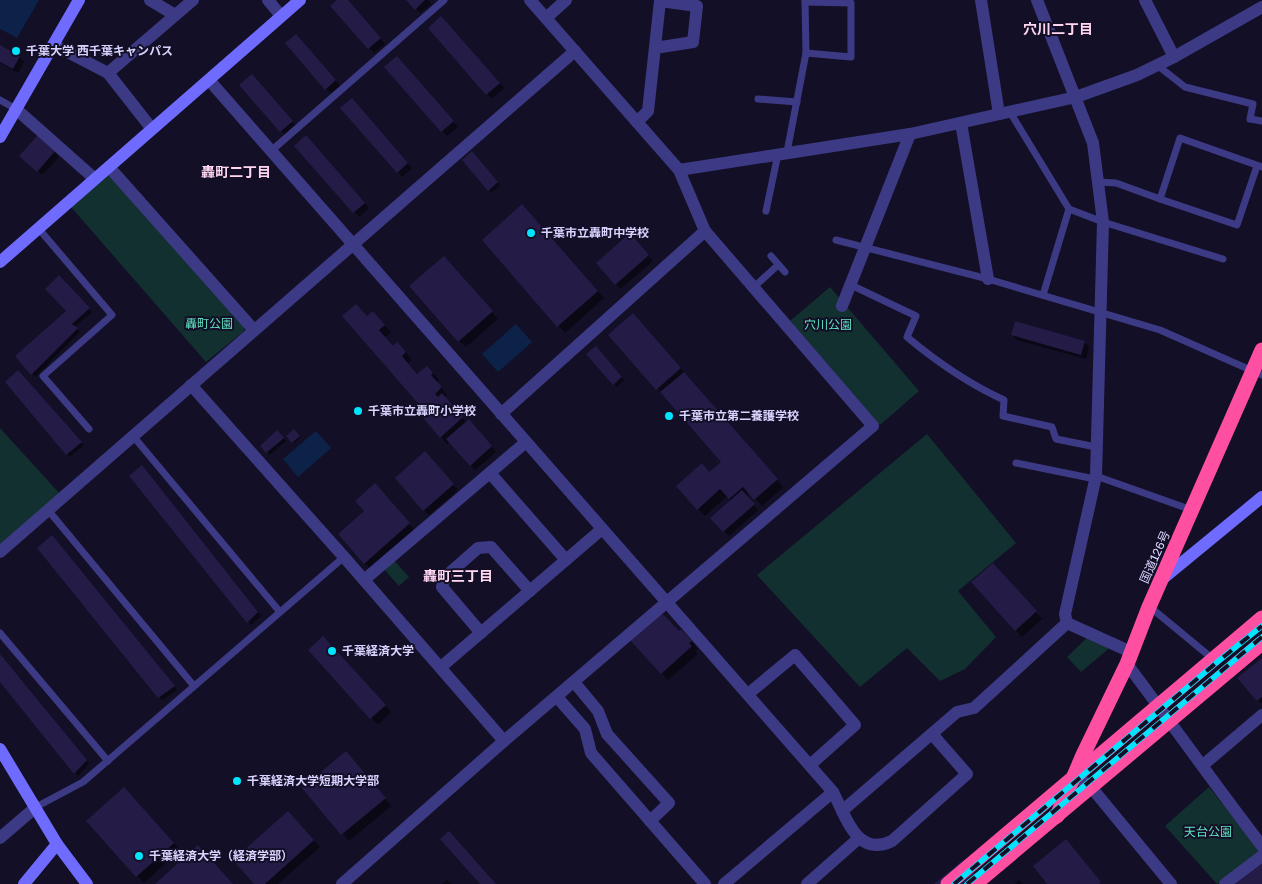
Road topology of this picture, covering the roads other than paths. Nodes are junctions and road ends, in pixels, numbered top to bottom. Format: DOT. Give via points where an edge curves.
graph roads {
  1 [pos="79,0"];
  2 [pos="150,0"];
  3 [pos="193,0"];
  4 [pos="268,0"];
  5 [pos="300,0"];
  6 [pos="444,0"];
  7 [pos="530,0"];
  8 [pos="566,0"];
  9 [pos="981,0"];
  10 [pos="1037,0"];
  11 [pos="1145,0"];
  12 [pos="806,1"];
  13 [pos="1262,6"];
  14 [pos="175,15"];
  15 [pos="281,16"];
  16 [pos="546,18"];
  17 [pos="54,45"];
  18 [pos="655,48"];
  19 [pos="575,51"];
  20 [pos="806,53"];
  21 [pos="1174,57"];
  22 [pos="1157,65"];
  23 [pos="108,73"];
  24 [pos="209,80"];
  25 [pos="1076,97"];
  26 [pos="0,100"];
  27 [pos="758,100"];
  28 [pos="796,102"];
  29 [pos="16,109"];
  30 [pos="1004,113"];
  31 [pos="637,122"];
  32 [pos="1262,122"];
  33 [pos="961,123"];
  34 [pos="152,129"];
  35 [pos="910,134"];
  36 [pos="0,138"];
  37 [pos="271,152"];
  38 [pos="782,153"];
  39 [pos="109,167"];
  40 [pos="1259,167"];
  41 [pos="679,170"];
  42 [pos="95,180"];
  43 [pos="1098,182"];
  44 [pos="1160,199"];
  45 [pos="1069,209"];
  46 [pos="766,211"];
  47 [pos="1103,222"];
  48 [pos="39,228"];
  49 [pos="705,231"];
  50 [pos="836,240"];
  51 [pos="353,244"];
  52 [pos="866,247"];
  53 [pos="771,256"];
  54 [pos="1223,258"];
  55 [pos="0,262"];
  56 [pos="778,265"];
  57 [pos="785,272"];
  58 [pos="988,279"];
  59 [pos="851,285"];
  60 [pos="754,287"];
  61 [pos="1043,295"];
  62 [pos="842,306"];
  63 [pos="1100,311"];
  64 [pos="254,330"];
  65 [pos="1262,350"];
  66 [pos="1258,373"];
  67 [pos="191,385"];
  68 [pos="501,414"];
  69 [pos="89,429"];
  70 [pos="133,436"];
  71 [pos="526,442"];
  72 [pos="1096,447"];
  73 [pos="1016,463"];
  74 [pos="490,472"];
  75 [pos="1095,478"];
  76 [pos="1262,497"];
  77 [pos="48,510"];
  78 [pos="1192,510"];
  79 [pos="602,529"];
  80 [pos="0,552"];
  81 [pos="344,557"];
  82 [pos="566,560"];
  83 [pos="364,580"];
  84 [pos="1161,580"];
  85 [pos="530,591"];
  86 [pos="668,603"];
  87 [pos="1149,607"];
  88 [pos="280,612"];
  89 [pos="1262,618"];
  90 [pos="1067,623"];
  91 [pos="0,632"];
  92 [pos="481,633"];
  93 [pos="1262,643"];
  94 [pos="1129,658"];
  95 [pos="1213,658"];
  96 [pos="441,667"];
  97 [pos="574,682"];
  98 [pos="194,686"];
  99 [pos="748,694"];
  100 [pos="557,697"];
  101 [pos="1159,706"];
  102 [pos="1262,715"];
  103 [pos="1170,721"];
  104 [pos="932,734"];
  105 [pos="504,741"];
  106 [pos="0,749"];
  107 [pos="108,761"];
  108 [pos="810,765"];
  109 [pos="1203,765"];
  110 [pos="1076,776"];
  111 [pos="1090,787"];
  112 [pos="833,792"];
  113 [pos="36,807"];
  114 [pos="842,811"];
  115 [pos="1057,816"];
  116 [pos="650,820"];
  117 [pos="0,838"];
  118 [pos="858,839"];
  119 [pos="57,844"];
  120 [pos="1262,846"];
  121 [pos="1262,856"];
  122 [pos="24,884"];
  123 [pos="87,884"];
  124 [pos="342,884"];
  125 [pos="705,884"];
  126 [pos="724,884"];
  127 [pos="807,884"];
  128 [pos="948,884"];
  129 [pos="975,884"];
  130 [pos="1171,884"];
  131 [pos="1225,884"];
  1 -- 17 [label="street"];
  2 -- 14 [label="street"];
  3 -- 14 [label="street"];
  4 -- 15 [label="street"];
  5 -- 15 [label="street"];
  6 -- 37 [label="lane"];
  7 -- 16 [label="street"];
  8 -- 16 [label="street"];
  9 -- 30 [label="street"];
  10 -- 25 [label="street"];
  11 -- 21 [label="street"];
  12 -- 20 [label="lane"];
  12 -- 20 [label="lane" via="851,3 851,57"];
  13 -- 21 [label="street"];
  14 -- 23 [label="street"];
  15 -- 24 [label="street"];
  16 -- 19 [label="street"];
  17 -- 23 [label="street"];
  17 -- 29 [label="street"];
  18 -- 18 [label="street" via="660,1 697,6 693,42"];
  18 -- 31 [label="street" via="648,111"];
  19 -- 31 [label="street"];
  19 -- 51 [label="street"];
  20 -- 28 [label="lane"];
  21 -- 22 [label="street"];
  22 -- 25 [label="street"];
  22 -- 32 [label="lane" via="1185,87 1253,104 1250,119"];
  23 -- 34 [label="street"];
  24 -- 34 [label="street"];
  24 -- 37 [label="street"];
  25 -- 30 [label="street"];
  25 -- 43 [label="street" via="1093,143"];
  26 -- 29 [label="lane"];
  27 -- 28 [label="lane"];
  28 -- 38 [label="lane"];
  29 -- 36 [label="street"];
  29 -- 42 [label="street"];
  30 -- 33 [label="street"];
  30 -- 45 [label="lane"];
  31 -- 41 [label="street"];
  33 -- 35 [label="street"];
  33 -- 58 [label="street"];
  34 -- 39 [label="street"];
  35 -- 38 [label="street"];
  35 -- 52 [label="street"];
  37 -- 51 [label="street"];
  38 -- 41 [label="street"];
  38 -- 46 [label="lane"];
  39 -- 42 [label="street"];
  39 -- 64 [label="street"];
  40 -- 44 [label="lane" via="1237,225"];
  40 -- 44 [label="lane" via="1180,138"];
  41 -- 49 [label="street"];
  42 -- 48 [label="street"];
  43 -- 44 [label="lane" via="1116,184"];
  43 -- 47 [label="street"];
  45 -- 47 [label="lane"];
  45 -- 61 [label="lane"];
  47 -- 54 [label="lane"];
  47 -- 63 [label="street"];
  48 -- 55 [label="street"];
  48 -- 69 [label="lane" via="112,315 42,376"];
  49 -- 60 [label="street"];
  49 -- 68 [label="street"];
  50 -- 52 [label="lane"];
  51 -- 64 [label="street"];
  51 -- 68 [label="street"];
  52 -- 58 [label="lane"];
  52 -- 59 [label="street"];
  53 -- 56 [label="lane"];
  56 -- 57 [label="lane"];
  56 -- 60 [label="lane"];
  58 -- 61 [label="lane"];
  59 -- 62 [label="street"];
  59 -- 72 [label="lane" via="916,316 907,337 973,384 1004,400 1003,416 1052,427 1056,439"];
  60 -- 86 [label="street" via="873,426"];
  61 -- 63 [label="lane"];
  63 -- 66 [label="lane" via="1160,330"];
  63 -- 72 [label="street"];
  64 -- 67 [label="street"];
  65 -- 66 [label="highway, 国道126号"];
  66 -- 78 [label="highway, 国道126号"];
  67 -- 70 [label="street"];
  67 -- 81 [label="street"];
  68 -- 71 [label="street"];
  70 -- 77 [label="street"];
  70 -- 88 [label="lane"];
  71 -- 74 [label="street"];
  71 -- 79 [label="street"];
  72 -- 75 [label="street"];
  73 -- 75 [label="lane"];
  74 -- 82 [label="street"];
  74 -- 83 [label="street"];
  75 -- 78 [label="lane"];
  75 -- 90 [label="street" via="1065,614"];
  76 -- 84 [label="street"];
  77 -- 80 [label="street"];
  77 -- 98 [label="lane"];
  78 -- 84 [label="highway, 国道126号"];
  79 -- 82 [label="street"];
  79 -- 86 [label="street"];
  81 -- 83 [label="street"];
  81 -- 88 [label="lane"];
  82 -- 85 [label="street"];
  83 -- 96 [label="street"];
  84 -- 87 [label="highway, 国道126号"];
  85 -- 92 [label="street"];
  85 -- 92 [label="street" via="491,547 478,548 445,577 442,587"];
  86 -- 97 [label="street"];
  86 -- 99 [label="street"];
  87 -- 94 [label="highway, 国道126号"];
  87 -- 95 [label="lane"];
  88 -- 98 [label="lane"];
  89 -- 95 [label="highway, 国道126号"];
  90 -- 94 [label="street"];
  90 -- 104 [label="street" via="974,708 957,712"];
  91 -- 107 [label="lane"];
  92 -- 96 [label="street"];
  93 -- 103 [label="highway, 国道126号"];
  94 -- 101 [label="street"];
  94 -- 110 [label="highway, 国道126号"];
  95 -- 101 [label="highway, 国道126号"];
  96 -- 105 [label="street"];
  97 -- 100 [label="street"];
  97 -- 116 [label="street" via="598,711 607,734 669,804"];
  98 -- 107 [label="lane"];
  99 -- 108 [label="street"];
  99 -- 108 [label="street" via="795,655 855,725"];
  100 -- 105 [label="street"];
  100 -- 116 [label="street" via="585,729 591,753"];
  101 -- 103 [label="street"];
  101 -- 110 [label="highway, 国道126号"];
  102 -- 109 [label="street"];
  103 -- 109 [label="street"];
  103 -- 111 [label="highway, 国道126号"];
  104 -- 114 [label="street"];
  104 -- 118 [label="street" via="967,774 892,841 871,846"];
  105 -- 124 [label="street"];
  106 -- 113 [label="street"];
  107 -- 113 [label="lane" via="83,782"];
  108 -- 112 [label="street"];
  109 -- 120 [label="street"];
  110 -- 111 [label="street"];
  110 -- 115 [label="highway, 国道126号"];
  110 -- 128 [label="highway, 国道126号"];
  111 -- 115 [label="highway, 国道126号"];
  111 -- 130 [label="street"];
  112 -- 114 [label="street"];
  112 -- 126 [label="street"];
  113 -- 117 [label="street"];
  113 -- 119 [label="street"];
  114 -- 118 [label="street"];
  115 -- 129 [label="highway, 国道126号"];
  116 -- 125 [label="street"];
  118 -- 127 [label="street"];
  119 -- 122 [label="street"];
  119 -- 123 [label="street"];
  121 -- 131 [label="street"];
}
